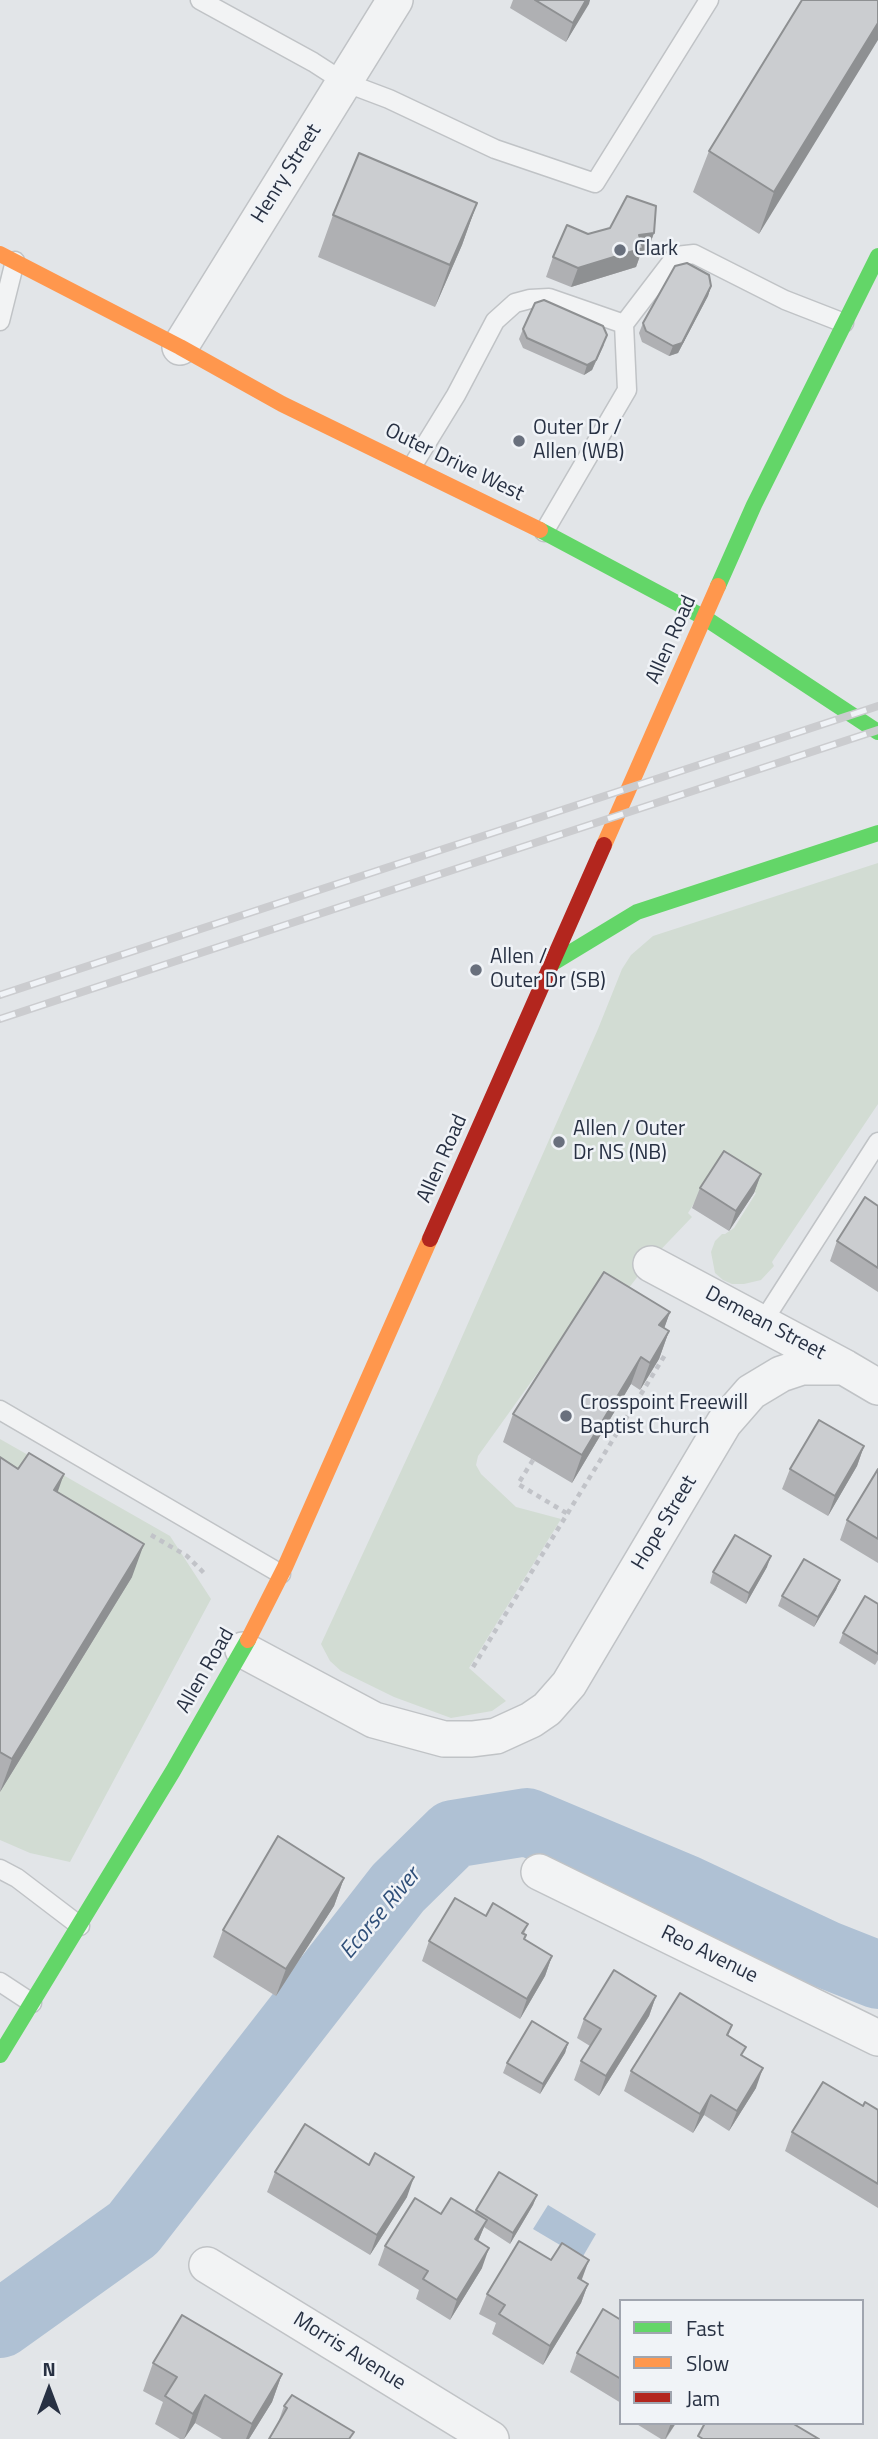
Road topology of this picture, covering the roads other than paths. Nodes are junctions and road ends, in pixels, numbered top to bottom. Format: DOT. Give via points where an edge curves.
graph roads {
  1 [pos="200,0"];
  2 [pos="395,0"];
  3 [pos="709,0"];
  4 [pos="344,82"];
  5 [pos="878,256"];
  6 [pos="7,258"];
  7 [pos="0,321"];
  8 [pos="844,323"];
  9 [pos="624,324"];
  10 [pos="180,347"];
  11 [pos="413,465"];
  12 [pos="544,532"];
  13 [pos="705,618"];
  14 [pos="878,732"];
  15 [pos="878,833"];
  16 [pos="553,963"];
  17 [pos="878,1142"];
  18 [pos="651,1264"];
  19 [pos="762,1322"];
  20 [pos="844,1367"];
  21 [pos="878,1387"];
  22 [pos="0,1410"];
  23 [pos="281,1574"];
  24 [pos="243,1650"];
  25 [pos="0,1869"];
  26 [pos="539,1872"];
  27 [pos="80,1926"];
  28 [pos="0,1982"];
  29 [pos="32,2003"];
  30 [pos="878,2038"];
  31 [pos="0,2055"];
  32 [pos="207,2264"];
  33 [pos="491,2439"];
  1 -- 4 [label="lane"];
  2 -- 4 [label="street, Henry Street"];
  3 -- 4 [label="lane" via="595,183 495,149"];
  4 -- 10 [label="street, Henry Street"];
  5 -- 8 [label="main road, Allen Road"];
  6 -- 7 [label="lane"];
  6 -- 10 [label="main road, Outer Drive West"];
  8 -- 9 [label="lane" via="785,300 694,254 676,256"];
  8 -- 13 [label="main road, Allen Road" via="758,496"];
  9 -- 11 [label="lane" via="549,298 515,303 495,321"];
  9 -- 12 [label="lane" via="627,390"];
  10 -- 11 [label="main road, Outer Drive West" via="282,404"];
  11 -- 12 [label="main road, Outer Drive West"];
  12 -- 13 [label="main road, Outer Drive West"];
  13 -- 14 [label="main road, Outer Drive West"];
  13 -- 16 [label="main road, Allen Road"];
  15 -- 16 [label="main road" via="637,912"];
  16 -- 23 [label="main road, Allen Road"];
  17 -- 19 [label="lane"];
  18 -- 19 [label="street, Demean Street"];
  19 -- 20 [label="street, Demean Street"];
  20 -- 21 [label="street, Demean Street"];
  20 -- 24 [label="street, Hope Street" via="802,1367 751,1392 724,1423 569,1684 531,1720 496,1735 444,1739 374,1720"];
  22 -- 23 [label="lane"];
  23 -- 24 [label="main road, Allen Road"];
  24 -- 27 [label="main road, Allen Road"];
  25 -- 27 [label="lane"];
  26 -- 30 [label="street, Reo Avenue"];
  27 -- 29 [label="main road, Allen Road"];
  28 -- 29 [label="lane"];
  29 -- 31 [label="main road, Allen Road"];
  32 -- 33 [label="street, Morris Avenue"];
}
